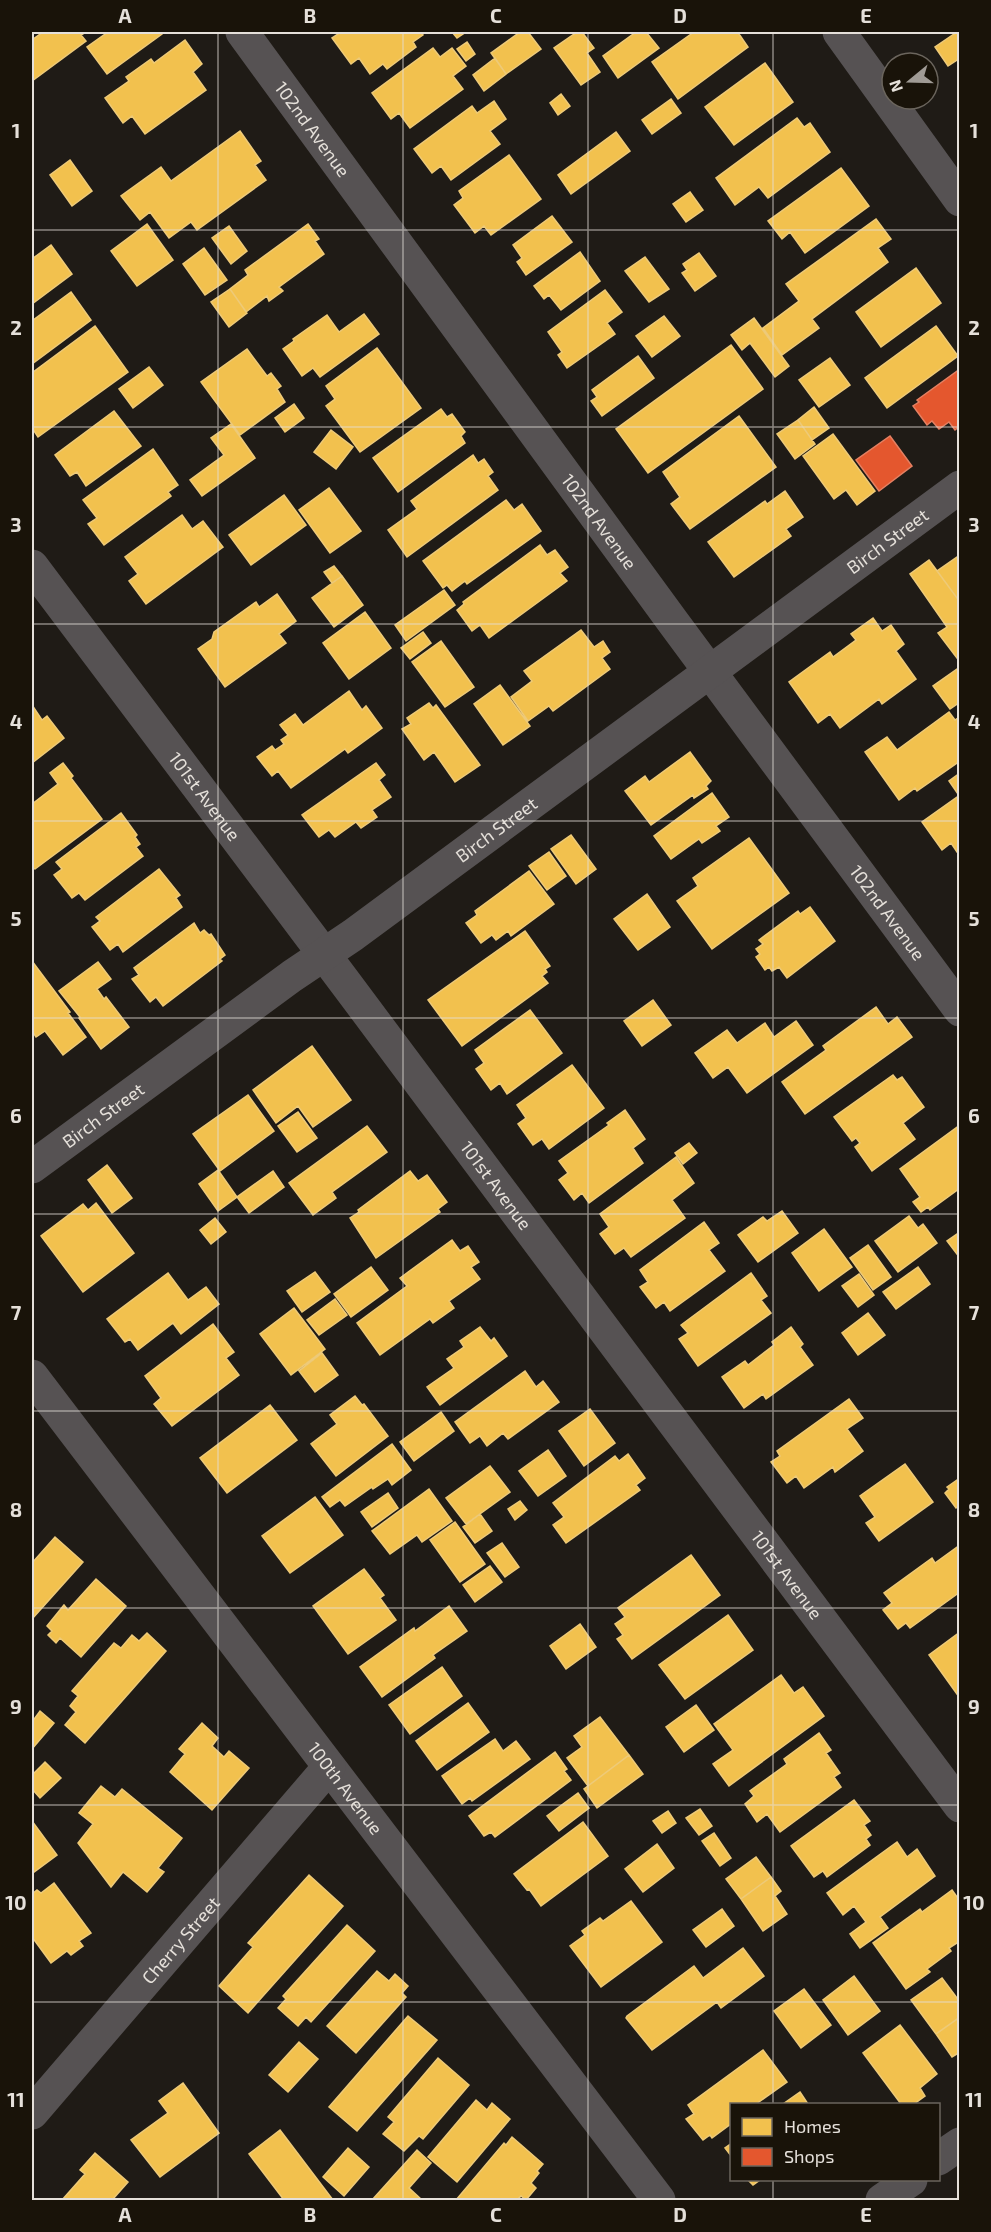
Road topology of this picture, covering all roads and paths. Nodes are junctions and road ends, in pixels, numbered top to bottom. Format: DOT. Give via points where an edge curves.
graph roads {
  1 [pos="242,32"];
  2 [pos="839,32"];
  3 [pos="960,200"];
  4 [pos="960,487"];
  5 [pos="32,566"];
  6 [pos="709,671"];
  7 [pos="324,955"];
  8 [pos="960,1010"];
  9 [pos="32,1167"];
  10 [pos="32,1376"];
  11 [pos="329,1767"];
  12 [pos="960,1806"];
  13 [pos="32,2113"];
  14 [pos="960,2144"];
  15 [pos="940,2158"];
  16 [pos="910,2181"];
  17 [pos="659,2200"];
  18 [pos="882,2200"];
  1 -- 6 [label="street, 102nd Avenue"];
  2 -- 3 [label="street"];
  4 -- 6 [label="street, Birch Street"];
  5 -- 7 [label="street, 101st Avenue"];
  6 -- 7 [label="street, Birch Street"];
  6 -- 8 [label="street, 102nd Avenue"];
  7 -- 9 [label="street, Birch Street"];
  7 -- 12 [label="street, 101st Avenue"];
  10 -- 11 [label="street, 100th Avenue"];
  11 -- 13 [label="street, Cherry Street"];
  11 -- 17 [label="street, 100th Avenue"];
  14 -- 15 [label="street"];
  16 -- 18 [label="street"];
}
